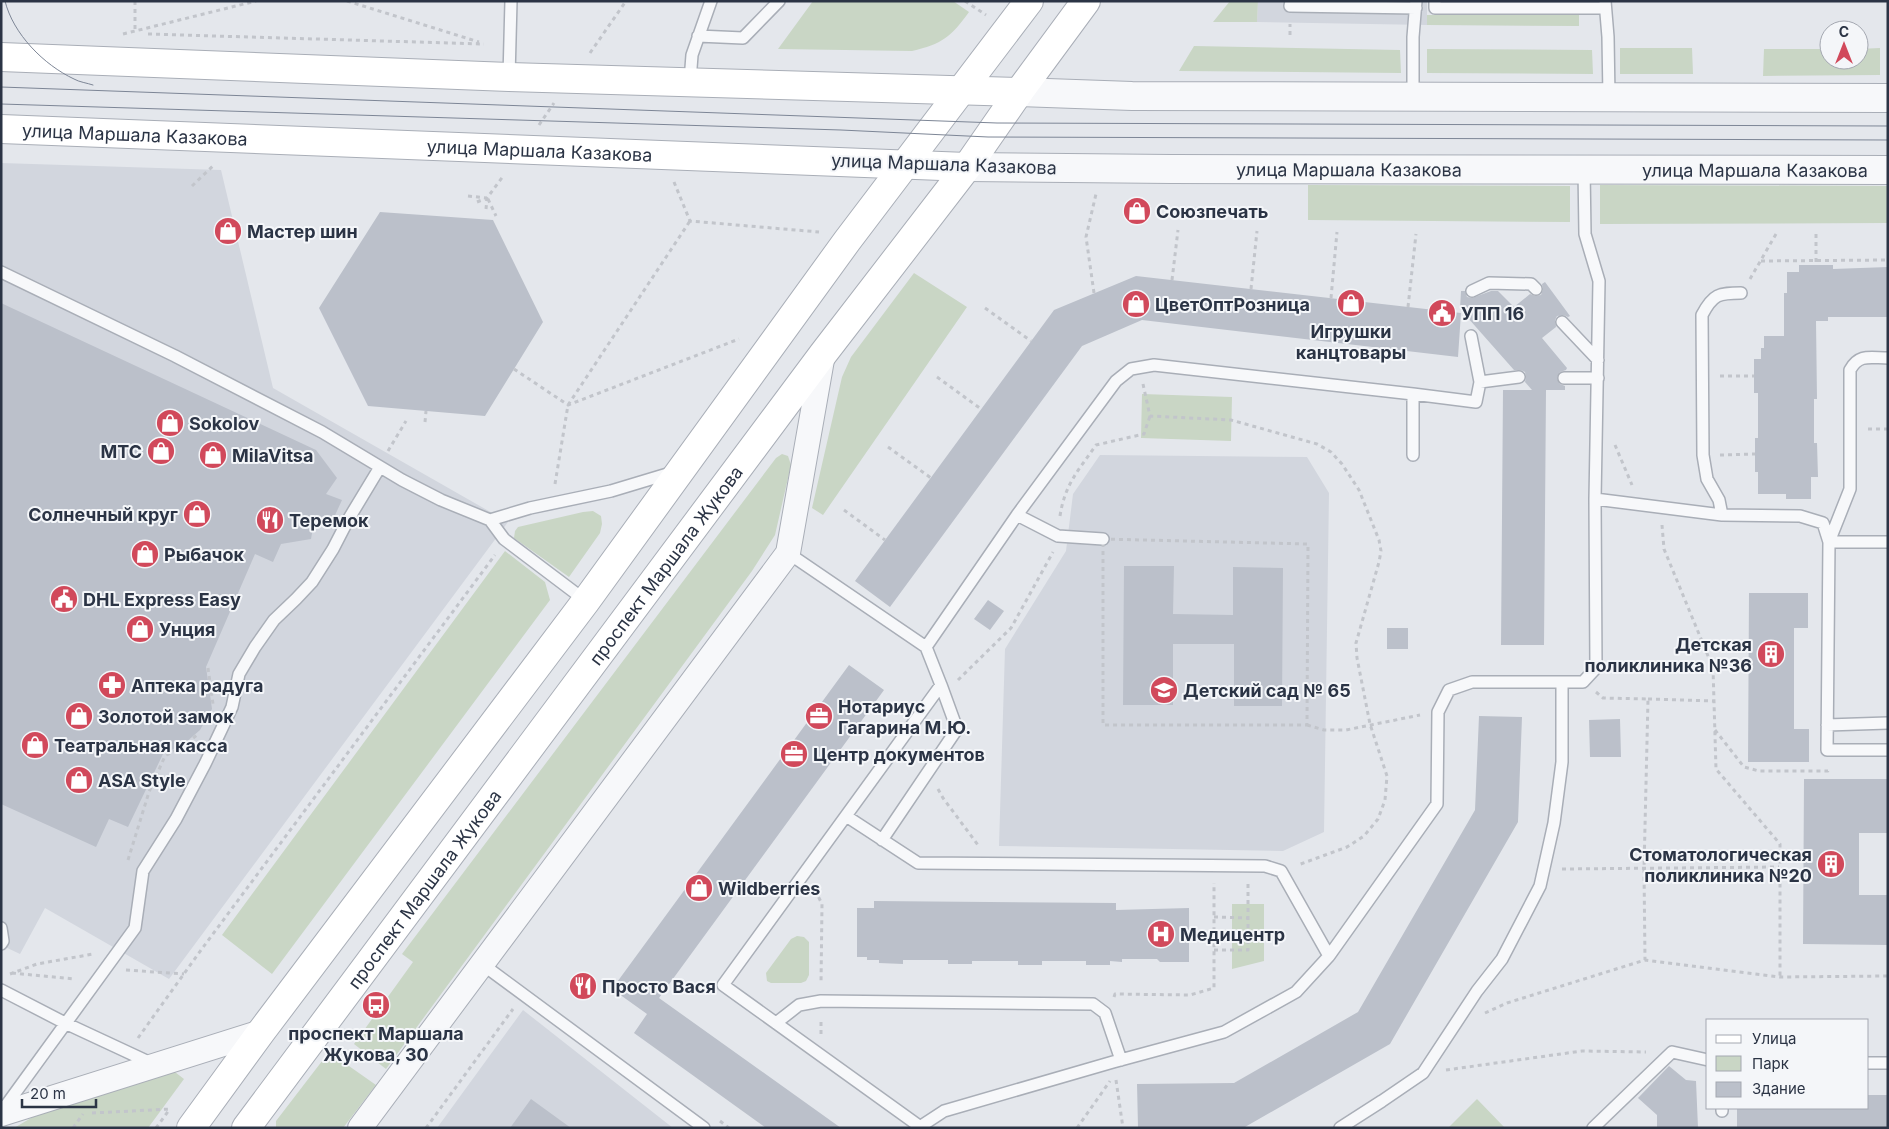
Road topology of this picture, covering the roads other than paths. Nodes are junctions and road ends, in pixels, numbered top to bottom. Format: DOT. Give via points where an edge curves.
graph roads {
  1 [pos="511,1"];
  2 [pos="710,1"];
  3 [pos="779,1"];
  4 [pos="1029,1"];
  5 [pos="1086,1"];
  6 [pos="1291,1"];
  7 [pos="1435,1"];
  8 [pos="1416,4"];
  9 [pos="1605,5"];
  10 [pos="698,36"];
  11 [pos="1,58"];
  12 [pos="509,77"];
  13 [pos="690,81"];
  14 [pos="963,90"];
  15 [pos="1019,92"];
  16 [pos="1413,97"];
  17 [pos="1609,97"];
  18 [pos="1888,98"];
  19 [pos="1,130"];
  20 [pos="907,164"];
  21 [pos="967,167"];
  22 [pos="1584,169"];
  23 [pos="1888,170"];
  24 [pos="1,272"];
  25 [pos="1536,289"];
  26 [pos="1472,291"];
  27 [pos="1742,293"];
  28 [pos="1562,322"];
  29 [pos="1471,336"];
  30 [pos="823,354"];
  31 [pos="1888,358"];
  32 [pos="1598,360"];
  33 [pos="1519,377"];
  34 [pos="1564,378"];
  35 [pos="1598,378"];
  36 [pos="1480,382"];
  37 [pos="1413,394"];
  38 [pos="1413,455"];
  39 [pos="380,467"];
  40 [pos="681,470"];
  41 [pos="1595,499"];
  42 [pos="1016,515"];
  43 [pos="1722,515"];
  44 [pos="490,520"];
  45 [pos="1104,539"];
  46 [pos="1829,542"];
  47 [pos="1888,542"];
  48 [pos="788,553"];
  49 [pos="586,601"];
  50 [pos="926,647"];
  51 [pos="1562,682"];
  52 [pos="941,686"];
  53 [pos="1888,724"];
  54 [pos="1827,725"];
  55 [pos="1888,750"];
  56 [pos="846,816"];
  57 [pos="882,840"];
  58 [pos="1,928"];
  59 [pos="1,944"];
  60 [pos="1329,956"];
  61 [pos="482,964"];
  62 [pos="1,990"];
  63 [pos="65,1023"];
  64 [pos="776,1023"];
  65 [pos="261,1032"];
  66 [pos="1121,1060"];
  67 [pos="1706,1060"];
  68 [pos="1869,1062"];
  69 [pos="1888,1062"];
  70 [pos="156,1065"];
  71 [pos="1,1113"];
  72 [pos="918,1127"];
  73 [pos="191,1128"];
  74 [pos="246,1128"];
  75 [pos="360,1128"];
  76 [pos="704,1128"];
  77 [pos="1340,1128"];
  78 [pos="1593,1128"];
  1 -- 12 [label="lane"];
  2 -- 10 [label="lane"];
  3 -- 10 [label="lane" via="743,38"];
  4 -- 14 [label="main road"];
  5 -- 15 [label="main road, проспект Маршала Жукова"];
  6 -- 8 [label="lane" via="1290,6"];
  7 -- 9 [label="lane" via="1435,8"];
  8 -- 16 [label="lane"];
  9 -- 17 [label="lane"];
  10 -- 13 [label="lane" via="692,55"];
  11 -- 12 [label="main road"];
  12 -- 13 [label="main road"];
  13 -- 14 [label="main road"];
  14 -- 15 [label="main road"];
  14 -- 20 [label="main road"];
  15 -- 16 [label="street" via="1132,96"];
  15 -- 21 [label="main road, проспект Маршала Жукова"];
  16 -- 17 [label="street"];
  17 -- 18 [label="street"];
  19 -- 20 [label="main road, улица Маршала Казакова"];
  20 -- 21 [label="main road, улица Маршала Казакова"];
  20 -- 40 [label="main road" via="841,249"];
  21 -- 22 [label="street, улица Маршала Казакова"];
  21 -- 30 [label="main road, проспект Маршала Жукова"];
  22 -- 23 [label="street, улица Маршала Казакова"];
  22 -- 32 [label="lane" via="1585,234 1599,281"];
  24 -- 39 [label="lane" via="175,356 322,432"];
  25 -- 26 [label="lane" via="1531,284 1489,283"];
  27 -- 43 [label="lane" via="1724,293 1710,301 1702,315 1703,455 1707,479 1719,500"];
  28 -- 32 [label="lane"];
  29 -- 36 [label="lane"];
  30 -- 48 [label="street"];
  30 -- 74 [label="main road, проспект Маршала Жукова"];
  31 -- 46 [label="lane" via="1862,358 1854,362 1850,370 1850,489"];
  32 -- 35 [label="lane"];
  33 -- 36 [label="lane"];
  34 -- 35 [label="lane"];
  35 -- 41 [label="lane"];
  36 -- 37 [label="lane" via="1476,402"];
  37 -- 38 [label="lane"];
  37 -- 42 [label="lane" via="1154,365 1131,369 1116,381"];
  39 -- 44 [label="lane" via="441,500"];
  39 -- 63 [label="lane" via="312,582 274,620 239,674 232,707 205,764 176,819 143,870 134,928"];
  40 -- 44 [label="lane" via="611,491"];
  40 -- 49 [label="main road"];
  41 -- 43 [label="lane"];
  41 -- 51 [label="lane" via="1596,668 1583,682"];
  42 -- 45 [label="lane" via="1058,536"];
  42 -- 50 [label="lane"];
  43 -- 46 [label="lane" via="1800,516 1823,523"];
  44 -- 49 [label="lane" via="504,539"];
  46 -- 47 [label="lane"];
  46 -- 54 [label="lane"];
  48 -- 50 [label="lane"];
  48 -- 61 [label="street"];
  49 -- 65 [label="main road"];
  50 -- 52 [label="lane"];
  51 -- 60 [label="lane" via="1472,682 1449,690 1438,712 1437,804"];
  51 -- 77 [label="lane" via="1562,762 1554,823 1540,886 1502,959 1423,1073"];
  52 -- 56 [label="lane"];
  52 -- 57 [label="lane" via="957,729"];
  53 -- 54 [label="lane"];
  54 -- 55 [label="lane" via="1827,750"];
  56 -- 57 [label="lane"];
  56 -- 64 [label="lane" via="723,985"];
  57 -- 60 [label="lane" via="918,863 1265,866 1281,871"];
  58 -- 59 [label="lane"];
  60 -- 66 [label="lane" via="1296,992 1224,1032"];
  61 -- 75 [label="street"];
  61 -- 76 [label="lane"];
  62 -- 63 [label="lane"];
  63 -- 70 [label="lane"];
  63 -- 71 [label="lane"];
  64 -- 66 [label="lane" via="799,1005 821,1001 1093,1004 1105,1013"];
  64 -- 72 [label="lane"];
  65 -- 70 [label="street"];
  65 -- 73 [label="main road"];
  66 -- 72 [label="lane" via="944,1111"];
  67 -- 78 [label="lane" via="1672,1052"];
  68 -- 69 [label="lane"];
  70 -- 71 [label="street"];
}
